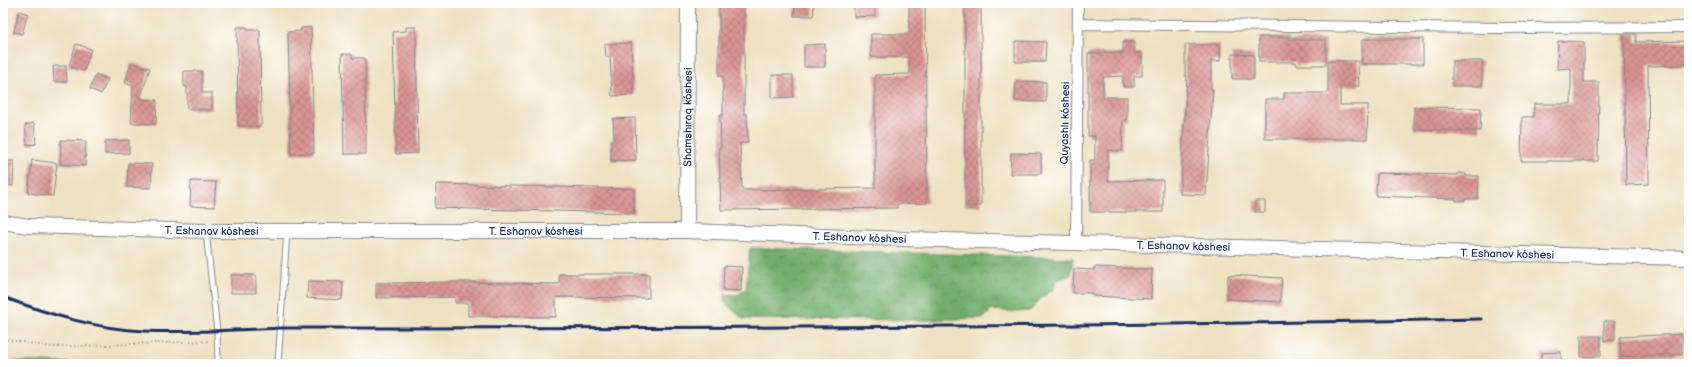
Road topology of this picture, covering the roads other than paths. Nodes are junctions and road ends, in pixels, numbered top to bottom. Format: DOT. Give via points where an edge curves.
graph roads {
  1 [pos="688,3"];
  2 [pos="1078,3"];
  3 [pos="1078,24"];
  4 [pos="1689,27"];
  5 [pos="3,222"];
  6 [pos="287,230"];
  7 [pos="206,231"];
  8 [pos="688,231"];
  9 [pos="1076,243"];
  10 [pos="1689,258"];
  11 [pos="218,364"];
  12 [pos="278,364"];
  1 -- 8 [label="main road, Shamshıraq kóshesi"];
  2 -- 3 [label="street, Quyashlı kóshesi"];
  3 -- 4 [label="street"];
  3 -- 9 [label="street, Quyashlı kóshesi"];
  5 -- 7 [label="main road, T. Eshanov kóshesi" via="29,226"];
  6 -- 7 [label="main road, T. Eshanov kóshesi"];
  6 -- 8 [label="main road, T. Eshanov kóshesi"];
  6 -- 12 [label="lane"];
  7 -- 11 [label="lane"];
  8 -- 9 [label="main road, T. Eshanov kóshesi"];
  9 -- 10 [label="main road, T. Eshanov kóshesi"];
}
